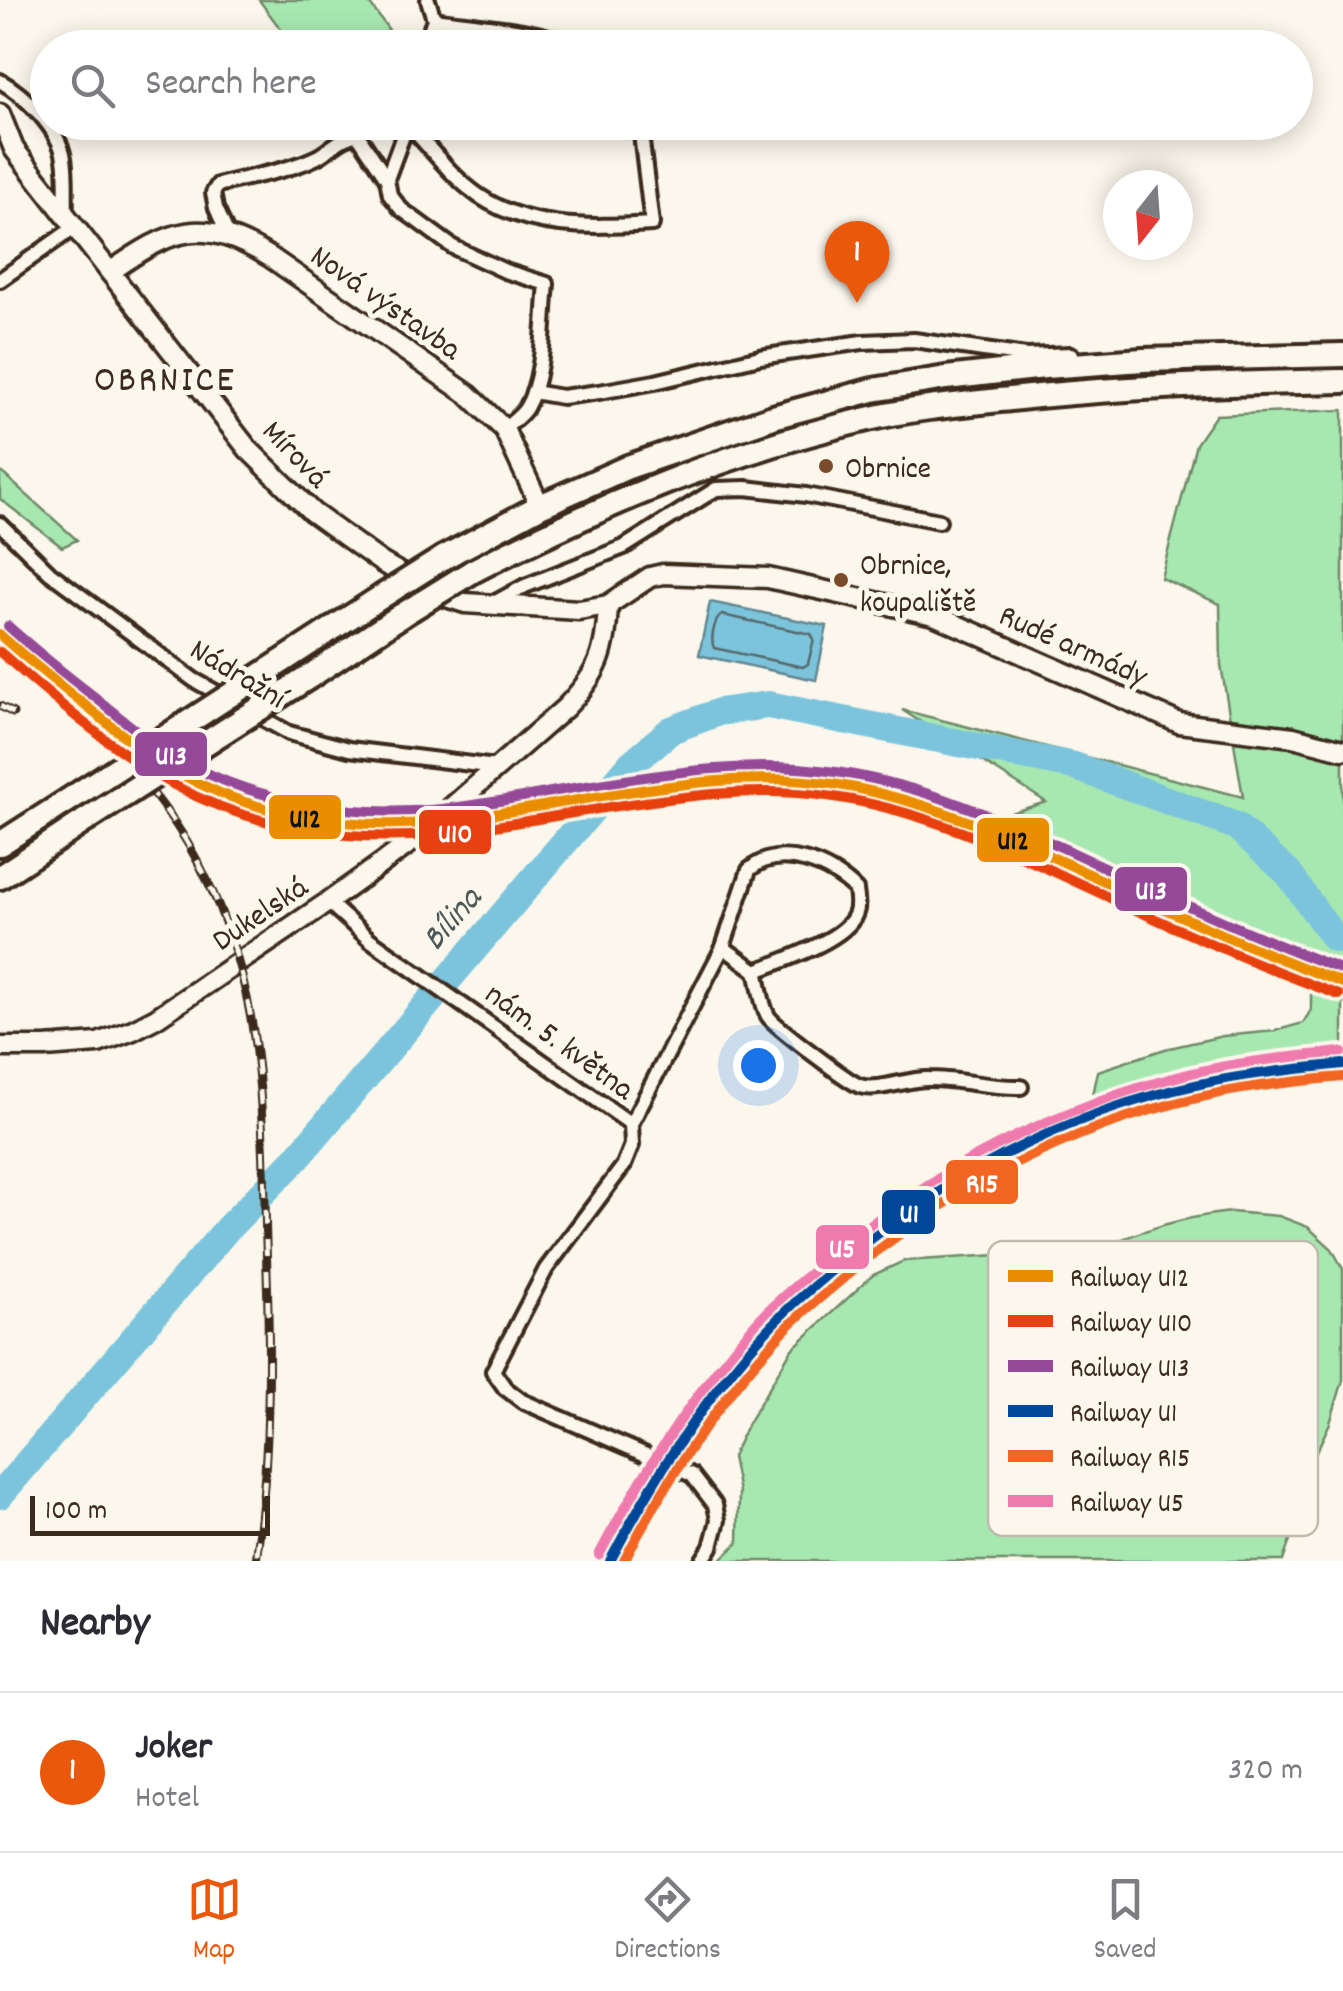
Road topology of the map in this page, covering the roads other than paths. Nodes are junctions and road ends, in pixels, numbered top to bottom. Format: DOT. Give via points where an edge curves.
graph roads {
  1 [pos="428,0"];
  2 [pos="434,19"];
  3 [pos="430,30"];
  4 [pos="508,30"];
  5 [pos="0,81"];
  6 [pos="30,105"];
  7 [pos="0,114"];
  8 [pos="59,140"];
  9 [pos="342,140"];
  10 [pos="361,140"];
  11 [pos="401,140"];
  12 [pos="423,140"];
  13 [pos="642,140"];
  14 [pos="386,179"];
  15 [pos="71,222"];
  16 [pos="228,235"];
  17 [pos="110,272"];
  18 [pos="0,280"];
  19 [pos="1343,355"];
  20 [pos="1143,360"];
  21 [pos="1343,381"];
  22 [pos="1262,382"];
  23 [pos="1343,391"];
  24 [pos="533,392"];
  25 [pos="504,430"];
  26 [pos="540,506"];
  27 [pos="939,521"];
  28 [pos="0,524"];
  29 [pos="490,605"];
  30 [pos="608,605"];
  31 [pos="1343,750"];
  32 [pos="496,767"];
  33 [pos="0,844"];
  34 [pos="0,877"];
  35 [pos="328,902"];
  36 [pos="723,947"];
  37 [pos="756,971"];
  38 [pos="0,1047"];
  39 [pos="1021,1088"];
  40 [pos="631,1124"];
  41 [pos="702,1561"];
  1 -- 2 [label="street"];
  2 -- 3 [label="street"];
  2 -- 4 [label="street"];
  5 -- 6 [label="street"];
  7 -- 15 [label="street, Mírová" via="14,149"];
  8 -- 15 [label="street"];
  9 -- 16 [label="street" via="317,157 218,185 216,208"];
  10 -- 14 [label="street"];
  11 -- 14 [label="street"];
  12 -- 13 [label="street" via="480,197 550,224 592,227 652,224"];
  14 -- 24 [label="street" via="401,209 452,247 546,284"];
  15 -- 17 [label="street, Mírová"];
  15 -- 18 [label="street"];
  16 -- 17 [label="street, Nová výstavba" via="189,232 165,239"];
  16 -- 25 [label="street, Nová výstavba" via="470,395"];
  17 -- 29 [label="street, Mírová" via="248,449 312,512 434,593"];
  19 -- 20 [label="highway"];
  20 -- 24 [label="street" via="1026,356 914,340 862,342 562,397"];
  20 -- 26 [label="highway" via="873,390 668,452"];
  21 -- 22 [label="highway"];
  22 -- 23 [label="street"];
  22 -- 34 [label="highway, bridge" via="942,406 872,418 673,479 473,571"];
  24 -- 25 [label="street"];
  25 -- 26 [label="street, Nová výstavba"];
  26 -- 33 [label="highway, bridge" via="443,558"];
  27 -- 29 [label="street" via="806,494 716,490 624,547"];
  28 -- 32 [label="street, Nádražní" via="50,573 194,680 290,733 349,749"];
  29 -- 30 [label="street"];
  30 -- 31 [label="street, Rudé armády" via="663,574 768,578 934,614 1179,723"];
  30 -- 32 [label="street, Dukelská" via="602,655 582,691"];
  32 -- 35 [label="street, Dukelská" via="414,840"];
  35 -- 38 [label="street, Dukelská" via="132,1030 98,1043"];
  35 -- 40 [label="street, nám. 5. května" via="368,939"];
  36 -- 37 [label="street"];
  36 -- 37 [label="street, nám. 5. května" via="749,870 758,862 776,857 812,863 856,890 849,924 814,948"];
  36 -- 40 [label="street, nám. 5. května"];
  37 -- 39 [label="street" via="769,1018 860,1086 923,1078"];
  40 -- 41 [label="street, nám. 5. května" via="624,1165 546,1269 493,1370 522,1401 692,1475 715,1504 718,1520"];
}
